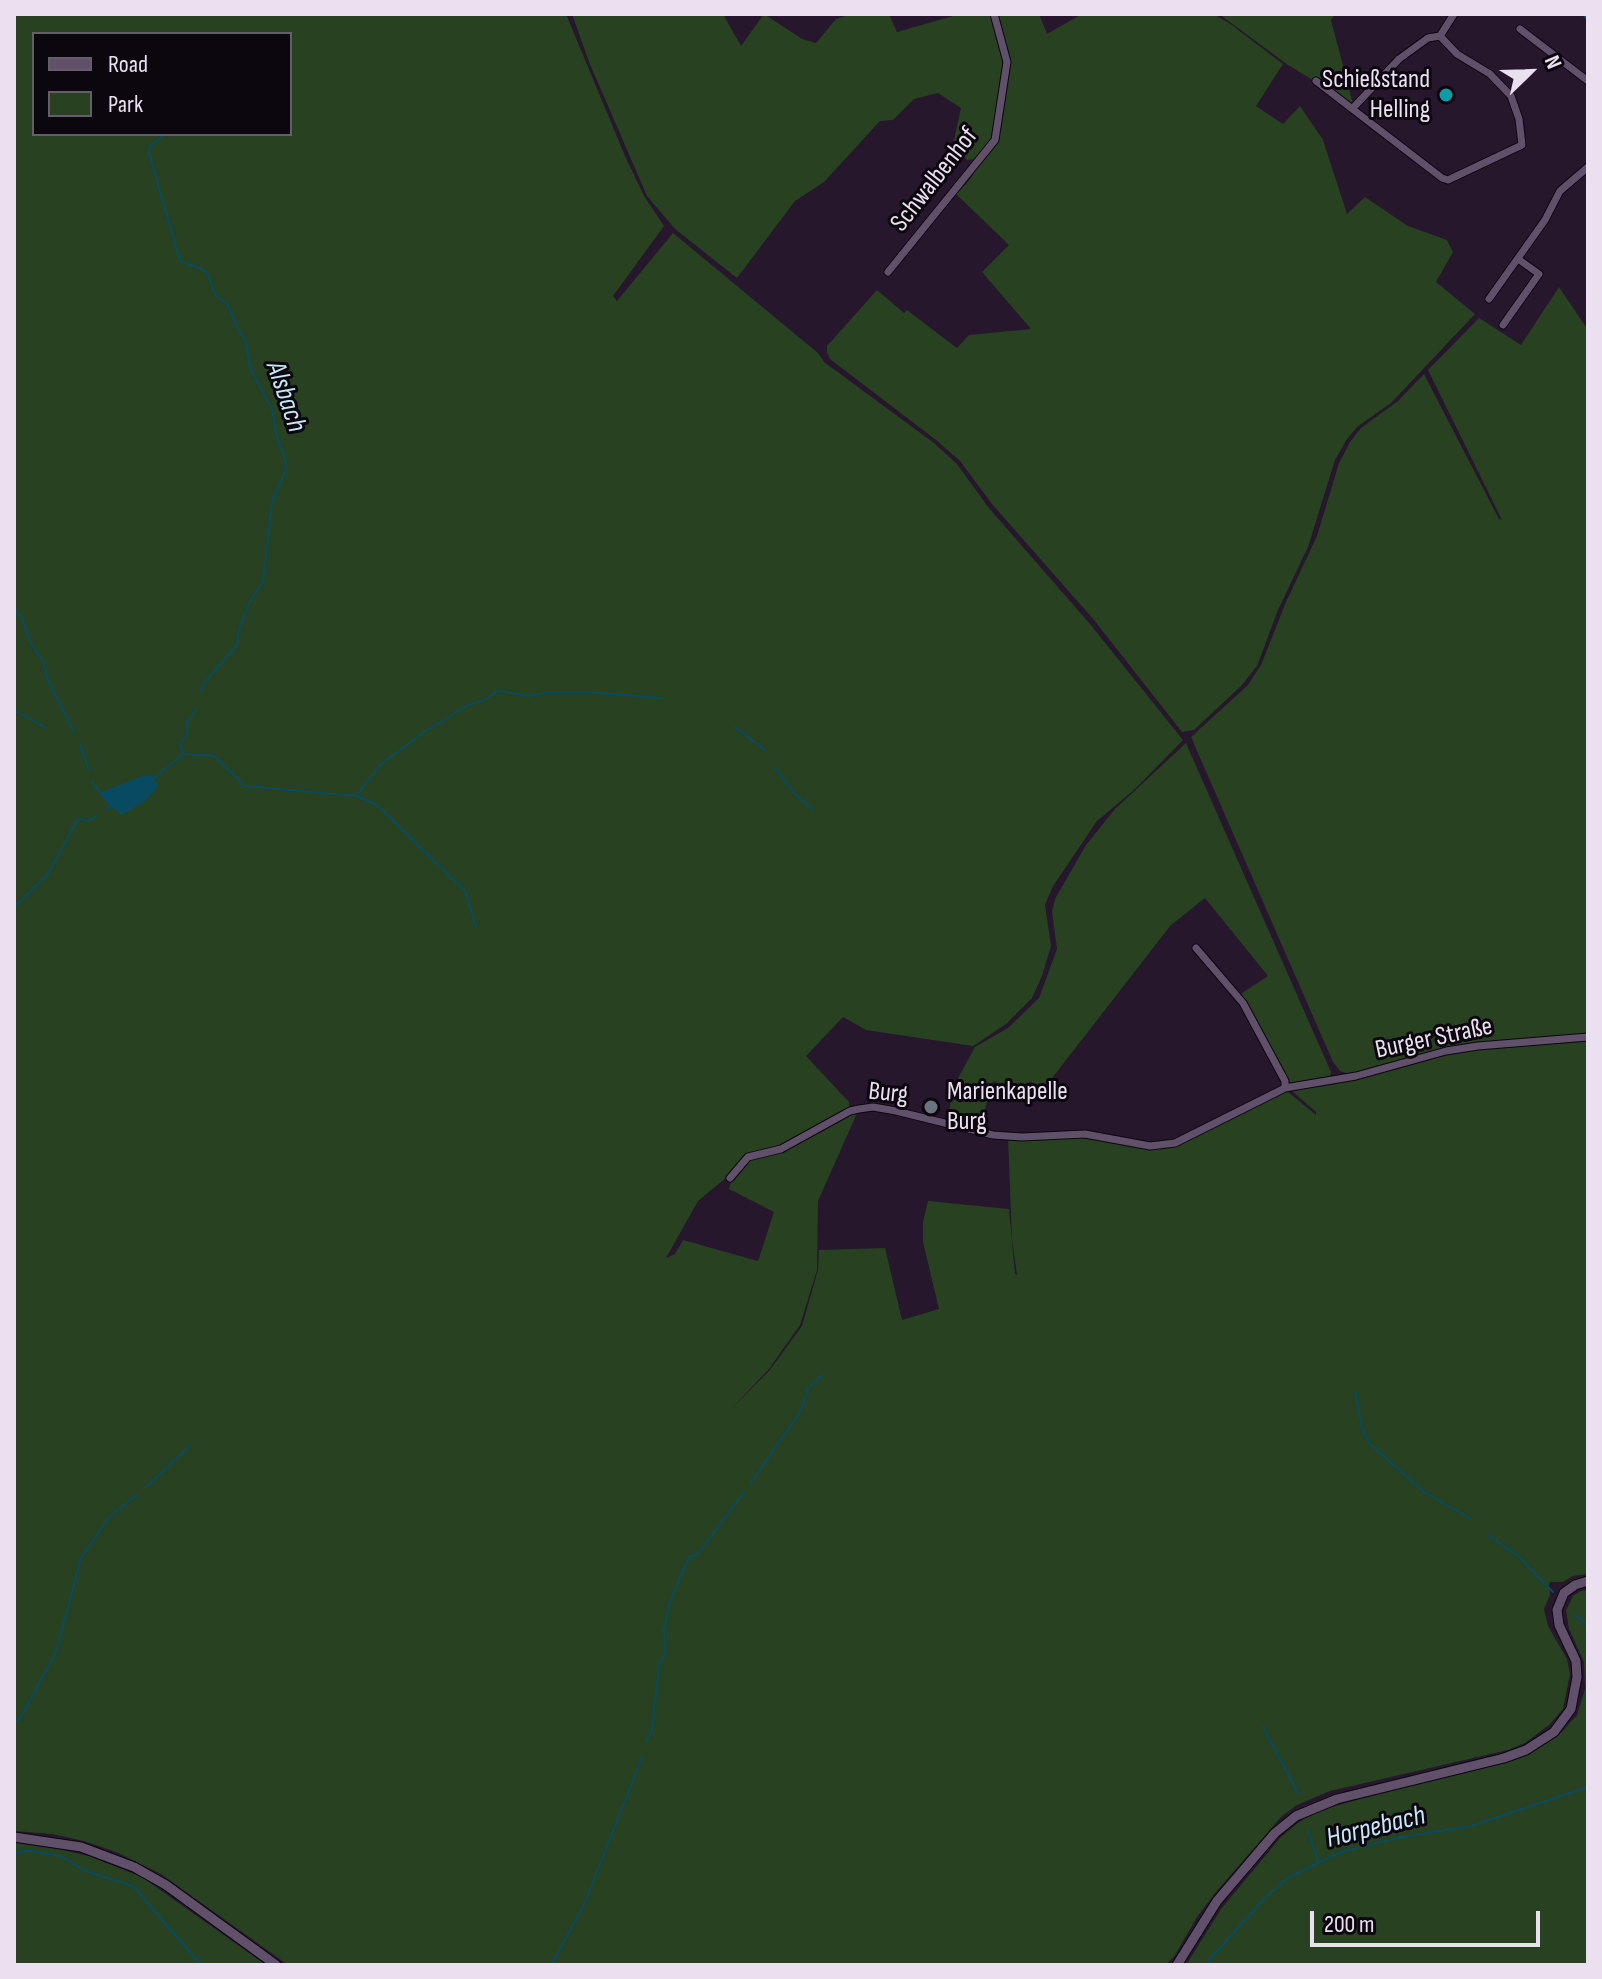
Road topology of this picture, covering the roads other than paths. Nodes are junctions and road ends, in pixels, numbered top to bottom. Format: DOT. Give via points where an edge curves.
graph roads {
  1 [pos="994,14"];
  2 [pos="1454,14"];
  3 [pos="1520,29"];
  4 [pos="1440,36"];
  5 [pos="1316,81"];
  6 [pos="1588,81"];
  7 [pos="1353,108"];
  8 [pos="1588,167"];
  9 [pos="1518,259"];
  10 [pos="888,272"];
  11 [pos="1489,299"];
  12 [pos="1503,325"];
  13 [pos="1196,948"];
  14 [pos="1588,1037"];
  15 [pos="1337,1079"];
  16 [pos="1285,1088"];
  17 [pos="730,1178"];
  18 [pos="1588,1581"];
  19 [pos="14,1837"];
  20 [pos="276,1965"];
  21 [pos="1177,1965"];
  1 -- 10 [label="street, Schwalbenhof" via="1007,62 995,140"];
  2 -- 4 [label="street"];
  3 -- 6 [label="street"];
  4 -- 7 [label="street" via="1428,38 1399,59"];
  4 -- 7 [label="street" via="1511,96 1522,145 1448,180"];
  5 -- 7 [label="street"];
  8 -- 9 [label="street" via="1560,191"];
  9 -- 11 [label="street"];
  9 -- 12 [label="street" via="1539,274"];
  13 -- 16 [label="street" via="1243,1003"];
  14 -- 15 [label="street, Burger Straße" via="1446,1051"];
  15 -- 16 [label="street, Burg"];
  16 -- 17 [label="street, Burg" via="1175,1143 1150,1146 1085,1134 993,1135 896,1111 859,1109 781,1149 748,1157"];
  18 -- 21 [label="street" via="1564,1593 1557,1610 1577,1677 1571,1709 1554,1732 1504,1758 1337,1799 1296,1816 1217,1901"];
  19 -- 20 [label="street" via="81,1847 134,1867"];
}
